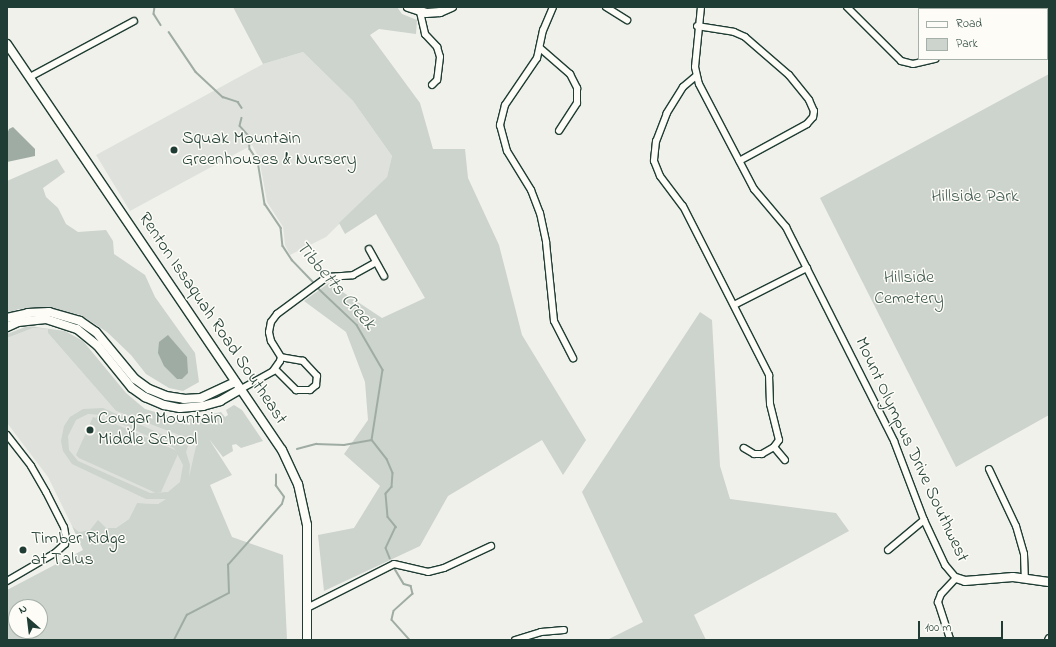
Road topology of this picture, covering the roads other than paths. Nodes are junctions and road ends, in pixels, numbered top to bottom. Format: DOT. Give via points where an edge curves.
graph roads {
  1 [pos="408,7"];
  2 [pos="452,7"];
  3 [pos="553,7"];
  4 [pos="606,7"];
  5 [pos="701,7"];
  6 [pos="847,7"];
  7 [pos="420,12"];
  8 [pos="627,20"];
  9 [pos="134,21"];
  10 [pos="697,26"];
  11 [pos="7,44"];
  12 [pos="540,48"];
  13 [pos="931,60"];
  14 [pos="696,76"];
  15 [pos="30,77"];
  16 [pos="432,85"];
  17 [pos="559,131"];
  18 [pos="739,161"];
  19 [pos="369,250"];
  20 [pos="376,262"];
  21 [pos="807,268"];
  22 [pos="384,276"];
  23 [pos="734,305"];
  24 [pos="7,318"];
  25 [pos="7,327"];
  26 [pos="281,357"];
  27 [pos="574,358"];
  28 [pos="275,369"];
  29 [pos="236,382"];
  30 [pos="241,389"];
  31 [pos="7,435"];
  32 [pos="774,447"];
  33 [pos="744,448"];
  34 [pos="785,460"];
  35 [pos="989,469"];
  36 [pos="924,520"];
  37 [pos="491,546"];
  38 [pos="888,550"];
  39 [pos="956,578"];
  40 [pos="1025,578"];
  41 [pos="7,582"];
  42 [pos="1049,582"];
  43 [pos="307,608"];
  44 [pos="564,630"];
  45 [pos="307,640"];
  46 [pos="515,640"];
  47 [pos="950,640"];
  1 -- 7 [label="main road"];
  2 -- 7 [label="main road" via="440,12"];
  3 -- 12 [label="street" via="545,23"];
  4 -- 8 [label="street"];
  5 -- 10 [label="street"];
  6 -- 13 [label="street" via="901,61 913,64"];
  7 -- 16 [label="street" via="425,34 437,47 440,57 438,74"];
  9 -- 15 [label="street"];
  10 -- 14 [label="street"];
  10 -- 18 [label="street" via="734,32 745,37 789,75 813,107 813,118 807,124"];
  11 -- 15 [label="main road, Renton Issaquah Road Southeast"];
  12 -- 17 [label="street" via="570,74 578,88 577,103"];
  12 -- 27 [label="street" via="534,64 505,105 501,131 506,151 531,190 540,213 546,242 554,321"];
  14 -- 18 [label="street, Mount Olympus Drive Southwest"];
  14 -- 23 [label="street" via="683,87 667,114 656,142 654,161 660,176 683,206"];
  15 -- 29 [label="main road, Renton Issaquah Road Southeast"];
  18 -- 21 [label="street, Mount Olympus Drive Southwest" via="754,189 786,228"];
  19 -- 20 [label="street"];
  20 -- 22 [label="street"];
  20 -- 26 [label="street" via="353,275 331,276 276,314 271,322 270,336"];
  21 -- 23 [label="street"];
  21 -- 36 [label="street, Mount Olympus Drive Southwest" via="894,441"];
  23 -- 32 [label="street" via="769,376 770,404 779,436"];
  24 -- 29 [label="main road" via="49,312 80,321 96,332 135,379 149,389 166,396 201,398"];
  25 -- 30 [label="main road" via="18,322 46,319 77,329 97,345 132,388 164,405 180,408 203,406 220,401"];
  26 -- 28 [label="street"];
  26 -- 28 [label="street" via="303,362 317,376 316,385 310,390 296,390"];
  28 -- 30 [label="street"];
  29 -- 30 [label="main road, Renton Issaquah Road Southeast"];
  30 -- 43 [label="main road, Renton Issaquah Road Southeast" via="282,450 298,484 308,532"];
  31 -- 41 [label="street" via="35,472 64,527 66,538 65,544 55,553"];
  32 -- 33 [label="street" via="759,455"];
  32 -- 34 [label="street"];
  35 -- 40 [label="street" via="1016,526 1024,554"];
  36 -- 38 [label="street"];
  36 -- 39 [label="street, Mount Olympus Drive Southwest" via="945,565"];
  37 -- 43 [label="street" via="444,568 428,572 394,564"];
  39 -- 40 [label="main road" via="965,581"];
  39 -- 47 [label="street, Mount Olympus Drive Southwest" via="941,594 938,602"];
  40 -- 42 [label="main road"];
  43 -- 45 [label="main road, Renton Issaquah Road Southeast"];
  44 -- 46 [label="street" via="541,632"];
}
